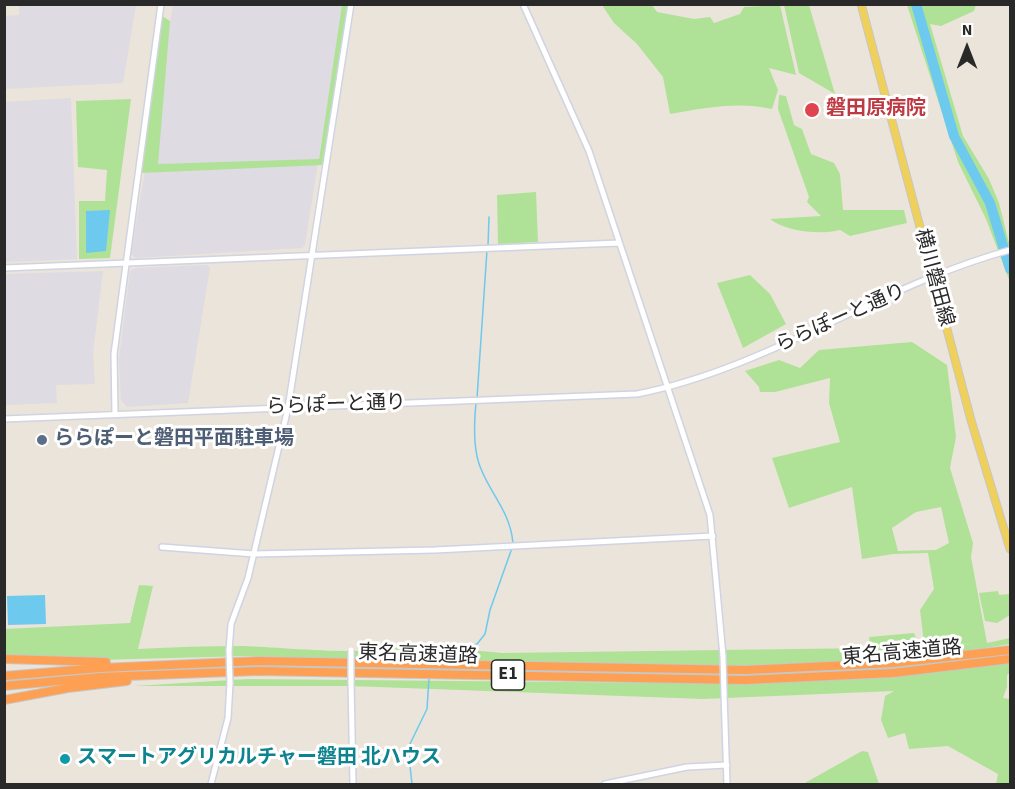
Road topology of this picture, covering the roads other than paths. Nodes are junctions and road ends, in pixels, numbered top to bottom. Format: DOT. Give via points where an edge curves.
graph roads {
  1 [pos="161,4"];
  2 [pos="351,4"];
  3 [pos="523,4"];
  4 [pos="861,4"];
  5 [pos="619,243"];
  6 [pos="1011,250"];
  7 [pos="312,255"];
  8 [pos="125,263"];
  9 [pos="4,268"];
  10 [pos="933,278"];
  11 [pos="666,388"];
  12 [pos="288,408"];
  13 [pos="115,415"];
  14 [pos="4,419"];
  15 [pos="713,536"];
  16 [pos="162,547"];
  17 [pos="1011,549"];
  18 [pos="254,554"];
  19 [pos="351,650"];
  20 [pos="1011,650"];
  21 [pos="4,659"];
  22 [pos="1011,659"];
  23 [pos="201,662"];
  24 [pos="201,672"];
  25 [pos="4,676"];
  26 [pos="4,686"];
  27 [pos="4,700"];
  28 [pos="727,765"];
  29 [pos="211,784"];
  30 [pos="353,784"];
  31 [pos="604,784"];
  32 [pos="727,784"];
  1 -- 8 [label="street"];
  2 -- 7 [label="street"];
  3 -- 5 [label="street" via="579,125"];
  4 -- 10 [label="main road, 横川磐田線"];
  5 -- 7 [label="street"];
  5 -- 11 [label="street"];
  6 -- 10 [label="street, ららぽーと通り"];
  7 -- 8 [label="street"];
  7 -- 12 [label="street"];
  8 -- 9 [label="street"];
  8 -- 13 [label="street" via="114,354"];
  10 -- 11 [label="street, ららぽーと通り" via="749,359"];
  10 -- 17 [label="main road, 横川磐田線" via="980,456"];
  11 -- 12 [label="street, ららぽーと通り" via="637,394"];
  11 -- 15 [label="street" via="710,515"];
  12 -- 13 [label="street, ららぽーと通り"];
  12 -- 18 [label="street"];
  13 -- 14 [label="street, ららぽーと通り"];
  15 -- 18 [label="street" via="435,550"];
  15 -- 28 [label="street, bridge"];
  16 -- 18 [label="street"];
  18 -- 29 [label="street, bridge" via="231,624 228,718"];
  19 -- 30 [label="street, bridge"];
  20 -- 23 [label="highway, 東名高速道路 / E1" via="893,663 745,670 360,661"];
  21 -- 23 [label="highway"];
  22 -- 24 [label="highway, 東名高速道路 / E1" via="893,673 744,680 361,671"];
  23 -- 25 [label="highway, 東名高速道路 / E1"];
  24 -- 26 [label="highway, 東名高速道路 / E1"];
  24 -- 27 [label="highway"];
  28 -- 31 [label="street" via="687,767"];
  28 -- 32 [label="street"];
}
